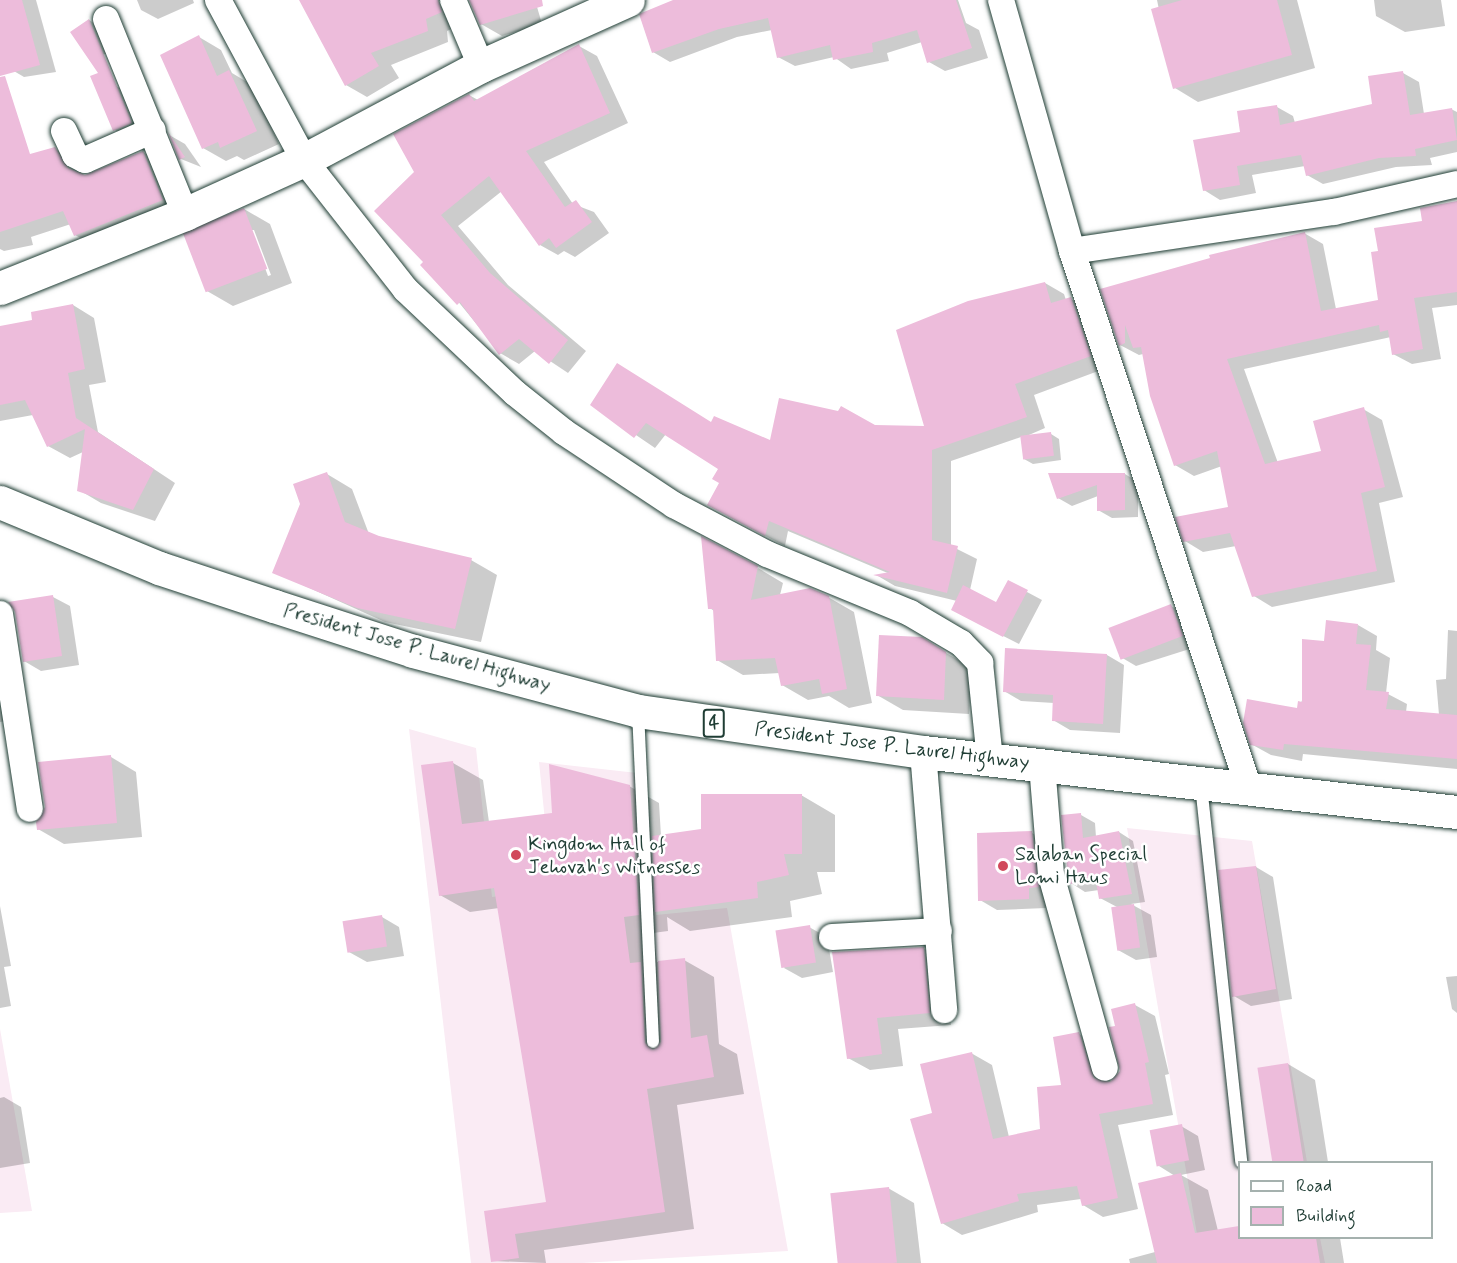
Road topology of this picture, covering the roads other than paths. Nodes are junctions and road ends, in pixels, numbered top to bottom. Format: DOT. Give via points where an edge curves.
graph roads {
  1 [pos="218,0"];
  2 [pos="453,0"];
  3 [pos="627,0"];
  4 [pos="1001,0"];
  5 [pos="106,19"];
  6 [pos="481,66"];
  7 [pos="153,130"];
  8 [pos="64,131"];
  9 [pos="304,160"];
  10 [pos="1457,184"];
  11 [pos="185,214"];
  12 [pos="1072,251"];
  13 [pos="0,288"];
  14 [pos="0,502"];
  15 [pos="0,614"];
  16 [pos="638,711"];
  17 [pos="923,752"];
  18 [pos="990,759"];
  19 [pos="1042,765"];
  20 [pos="1201,782"];
  21 [pos="1249,789"];
  22 [pos="30,809"];
  23 [pos="1457,812"];
  24 [pos="939,931"];
  25 [pos="832,938"];
  26 [pos="944,1010"];
  27 [pos="653,1042"];
  28 [pos="1105,1068"];
  29 [pos="1241,1161"];
  1 -- 9 [label="street"];
  2 -- 6 [label="street"];
  3 -- 6 [label="main road"];
  4 -- 12 [label="street"];
  5 -- 7 [label="street"];
  6 -- 9 [label="main road"];
  7 -- 8 [label="street" via="85,160 75,155"];
  7 -- 11 [label="street"];
  9 -- 11 [label="main road"];
  9 -- 18 [label="street" via="405,289 515,393 564,432 674,505 767,554 910,613 961,644 980,663"];
  10 -- 12 [label="street" via="1334,212"];
  11 -- 13 [label="main road"];
  12 -- 21 [label="street"];
  14 -- 16 [label="main road, President Jose P. Laurel Highway / 4" via="159,568 274,606 414,651"];
  15 -- 22 [label="street"];
  16 -- 17 [label="main road, President Jose P. Laurel Highway / 4"];
  16 -- 27 [label="lane"];
  17 -- 18 [label="main road, President Jose P. Laurel Highway / 4"];
  17 -- 24 [label="street"];
  18 -- 19 [label="main road, President Jose P. Laurel Highway / 4"];
  19 -- 20 [label="main road, President Jose P. Laurel Highway / 4"];
  19 -- 28 [label="street" via="1051,875"];
  20 -- 21 [label="main road, President Jose P. Laurel Highway / 4"];
  20 -- 29 [label="lane"];
  21 -- 23 [label="main road, President Jose P. Laurel Highway / 4"];
  24 -- 25 [label="street"];
  24 -- 26 [label="street"];
}
